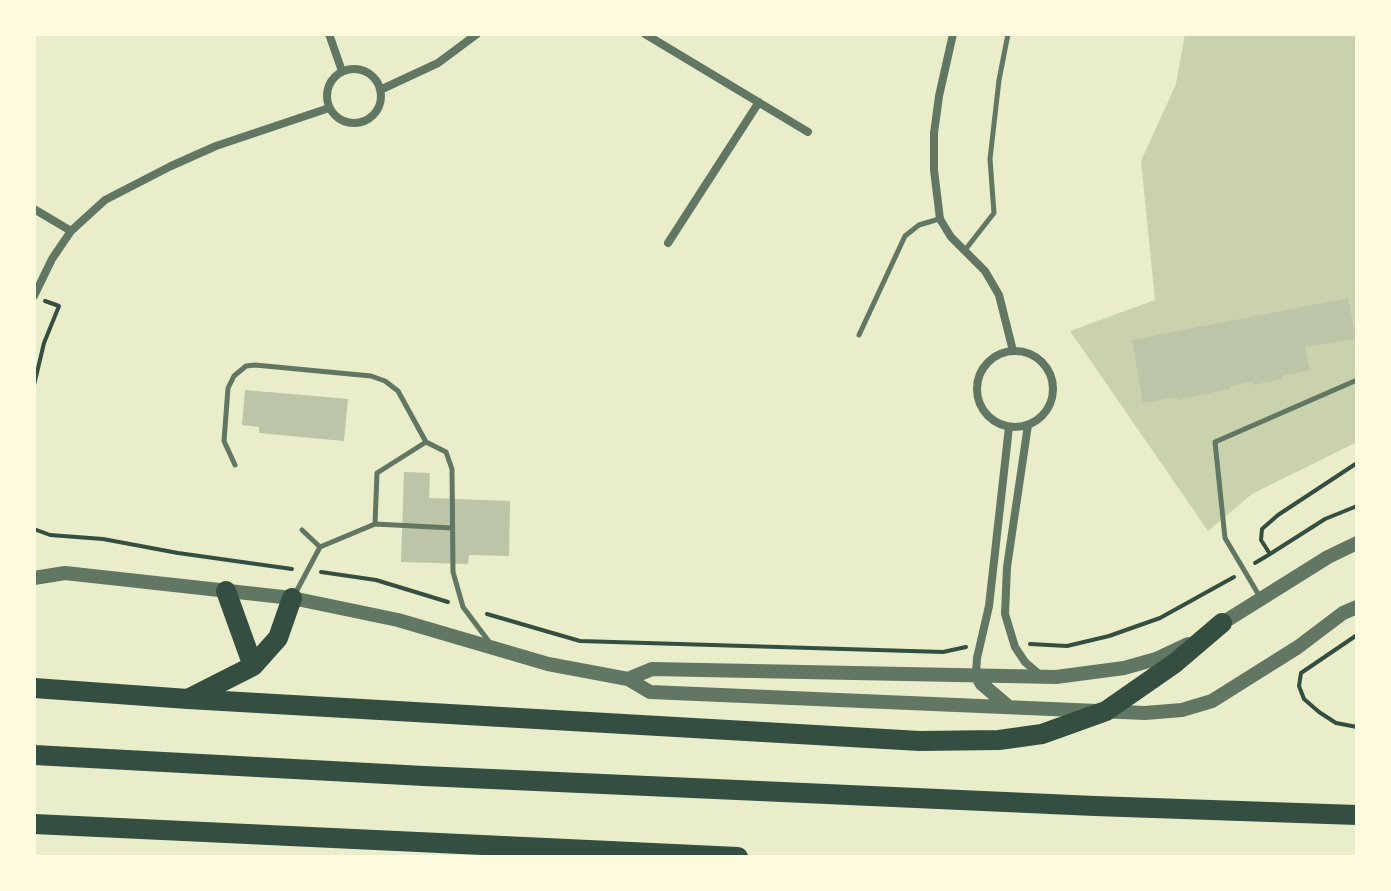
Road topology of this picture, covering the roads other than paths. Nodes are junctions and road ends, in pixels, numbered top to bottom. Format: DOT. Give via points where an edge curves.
graph roads {
  1 [pos="329,34"];
  2 [pos="477,34"];
  3 [pos="645,34"];
  4 [pos="953,34"];
  5 [pos="1008,34"];
  6 [pos="342,71"];
  7 [pos="380,90"];
  8 [pos="759,102"];
  9 [pos="329,108"];
  10 [pos="808,132"];
  11 [pos="34,209"];
  12 [pos="940,219"];
  13 [pos="71,231"];
  14 [pos="668,243"];
  15 [pos="965,250"];
  16 [pos="34,296"];
  17 [pos="859,335"];
  18 [pos="1013,351"];
  19 [pos="1357,380"];
  20 [pos="1028,425"];
  21 [pos="1009,427"];
  22 [pos="426,442"];
  23 [pos="235,465"];
  24 [pos="375,524"];
  25 [pos="452,528"];
  26 [pos="302,530"];
  27 [pos="1354,544"];
  28 [pos="320,547"];
  29 [pos="34,578"];
  30 [pos="226,591"];
  31 [pos="292,598"];
  32 [pos="1261,598"];
  33 [pos="1357,607"];
  34 [pos="1222,623"];
  35 [pos="493,647"];
  36 [pos="253,666"];
  37 [pos="976,674"];
  38 [pos="1043,677"];
  39 [pos="628,679"];
  40 [pos="34,688"];
  41 [pos="188,699"];
  42 [pos="1009,708"];
  43 [pos="1106,711"];
  44 [pos="34,755"];
  45 [pos="1357,815"];
  46 [pos="34,824"];
  47 [pos="646,855"];
  48 [pos="738,857"];
  1 -- 6 [label="street"];
  2 -- 7 [label="street" via="438,63"];
  3 -- 8 [label="street"];
  4 -- 12 [label="street" via="934,133"];
  5 -- 15 [label="lane" via="990,159 994,213"];
  6 -- 7 [label="street" via="366,72"];
  6 -- 9 [label="street" via="329,83"];
  7 -- 9 [label="street" via="379,107 365,121 346,123"];
  8 -- 10 [label="street"];
  8 -- 14 [label="street"];
  9 -- 13 [label="street" via="171,166 105,200"];
  11 -- 13 [label="street"];
  12 -- 15 [label="street"];
  12 -- 17 [label="lane" via="905,236"];
  13 -- 16 [label="street"];
  15 -- 18 [label="street" via="999,295"];
  18 -- 20 [label="street" via="1041,361 1052,384 1047,410"];
  18 -- 21 [label="street" via="986,364 977,383 982,409"];
  19 -- 32 [label="lane" via="1215,442 1223,531"];
  20 -- 21 [label="street"];
  20 -- 38 [label="street" via="1005,578 1005,614 1013,643"];
  21 -- 37 [label="street"];
  22 -- 23 [label="lane" via="398,391 385,381 246,366 228,388 224,441"];
  22 -- 24 [label="lane" via="377,473"];
  22 -- 25 [label="lane" via="446,452 452,469"];
  24 -- 25 [label="lane"];
  24 -- 28 [label="lane"];
  25 -- 35 [label="lane" via="453,572 463,607"];
  26 -- 28 [label="lane"];
  27 -- 32 [label="street"];
  28 -- 31 [label="lane"];
  29 -- 30 [label="street" via="65,573"];
  30 -- 31 [label="street"];
  30 -- 36 [label="highway"];
  31 -- 35 [label="street"];
  31 -- 36 [label="highway" via="278,638"];
  32 -- 34 [label="street"];
  33 -- 43 [label="street" via="1212,701 1182,710"];
  34 -- 38 [label="street" via="1140,664"];
  34 -- 43 [label="highway"];
  35 -- 39 [label="street"];
  36 -- 41 [label="highway"];
  37 -- 38 [label="street"];
  37 -- 39 [label="street" via="652,669"];
  37 -- 42 [label="street"];
  39 -- 42 [label="street" via="650,692"];
  40 -- 41 [label="highway"];
  41 -- 43 [label="highway" via="920,741 1027,737"];
  42 -- 43 [label="street"];
  44 -- 45 [label="highway"];
  46 -- 47 [label="highway"];
  47 -- 48 [label="highway"];
}
